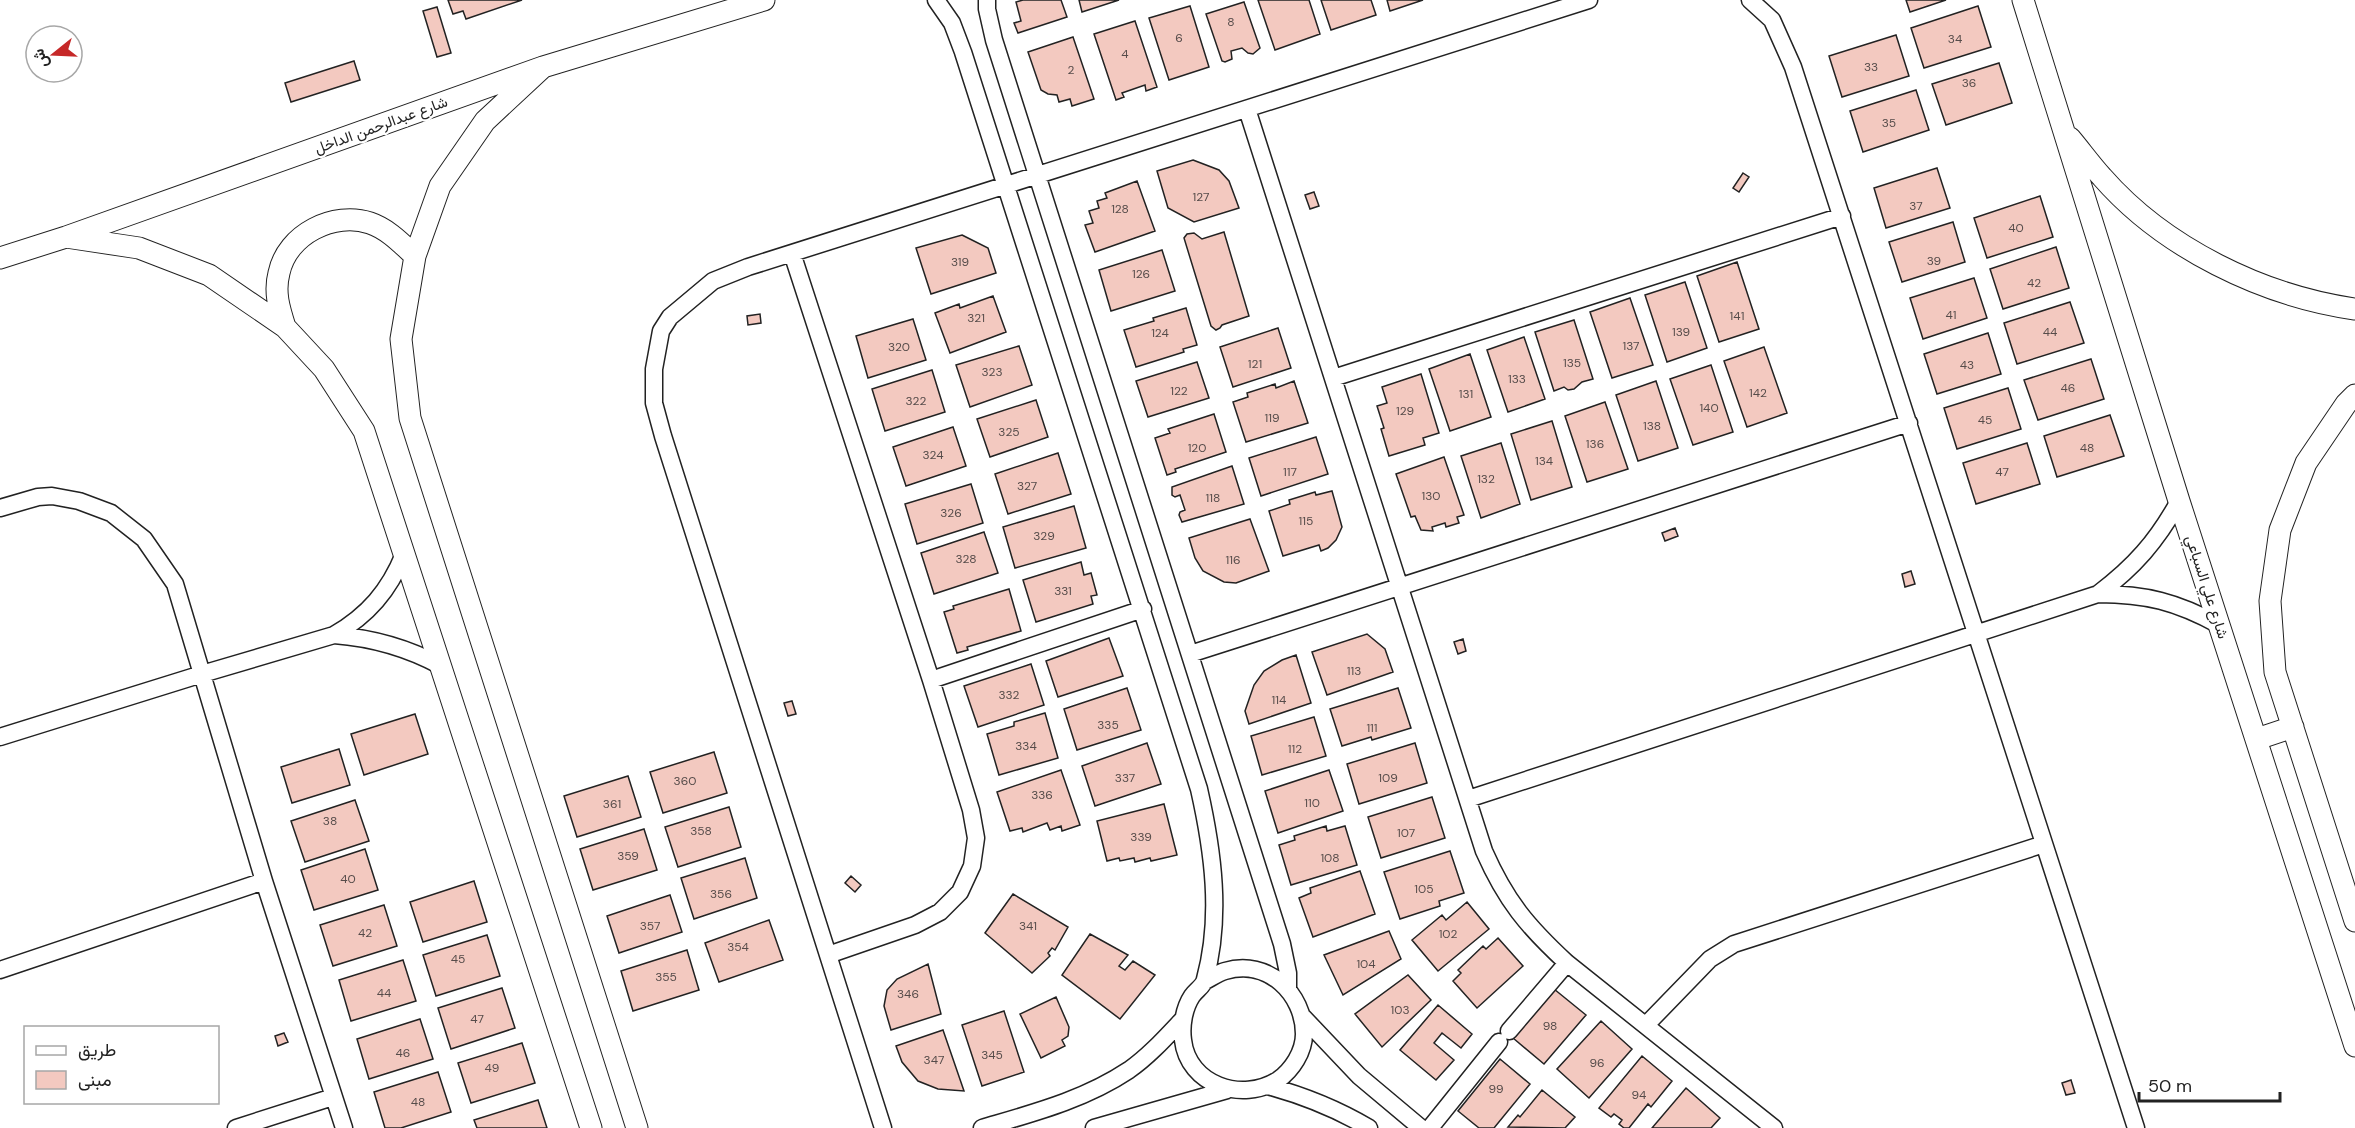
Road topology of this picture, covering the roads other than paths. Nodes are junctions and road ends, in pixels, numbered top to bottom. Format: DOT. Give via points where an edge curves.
graph roads {
  1 [pos="764,0"];
  2 [pos="936,0"];
  3 [pos="987,0"];
  4 [pos="1589,0"];
  5 [pos="1750,0"];
  6 [pos="2023,0"];
  7 [pos="543,67"];
  8 [pos="1246,109"];
  9 [pos="2062,128"];
  10 [pos="1037,175"];
  11 [pos="1006,185"];
  12 [pos="1842,216"];
  13 [pos="66,237"];
  14 [pos="792,253"];
  15 [pos="415,256"];
  16 [pos="0,258"];
  17 [pos="2355,309"];
  18 [pos="285,327"];
  19 [pos="1333,378"];
  20 [pos="2355,395"];
  21 [pos="1909,423"];
  22 [pos="2179,501"];
  23 [pos="0,508"];
  24 [pos="405,554"];
  25 [pos="1400,587"];
  26 [pos="2098,594"];
  27 [pos="1143,609"];
  28 [pos="2219,626"];
  29 [pos="1976,634"];
  30 [pos="334,635"];
  31 [pos="1190,654"];
  32 [pos="441,666"];
  33 [pos="202,674"];
  34 [pos="931,680"];
  35 [pos="2293,727"];
  36 [pos="0,737"];
  37 [pos="2257,739"];
  38 [pos="1468,799"];
  39 [pos="2044,844"];
  40 [pos="264,881"];
  41 [pos="2355,921"];
  42 [pos="828,955"];
  43 [pos="1567,963"];
  44 [pos="0,970"];
  45 [pos="1205,981"];
  46 [pos="1288,988"];
  47 [pos="1303,1017"];
  48 [pos="1183,1019"];
  49 [pos="1646,1025"];
  50 [pos="2355,1046"];
  51 [pos="1268,1086"];
  52 [pos="1227,1090"];
  53 [pos="333,1097"];
  54 [pos="236,1128"];
  55 [pos="344,1128"];
  56 [pos="591,1128"];
  57 [pos="637,1128"];
  58 [pos="883,1128"];
  59 [pos="982,1128"];
  60 [pos="1094,1128"];
  61 [pos="1369,1128"];
  62 [pos="1421,1128"];
  63 [pos="1430,1128"];
  64 [pos="1774,1128"];
  65 [pos="2136,1128"];
  1 -- 7 [label="street, شارع عبدالرحمن الداخل"];
  2 -- 11 [label="street" via="952,23"];
  3 -- 10 [label="street" via="994,40"];
  4 -- 8 [label="street"];
  5 -- 12 [label="street" via="1772,20 1793,67"];
  6 -- 9 [label="street"];
  7 -- 13 [label="street, شارع عبدالرحمن الداخل"];
  7 -- 15 [label="street" via="485,121 440,186"];
  8 -- 10 [label="street"];
  8 -- 19 [label="street"];
  9 -- 17 [label="street" via="2103,179 2151,223 2206,259 2264,287"];
  9 -- 22 [label="street, شارع علي السباعي"];
  10 -- 11 [label="street"];
  10 -- 31 [label="street"];
  11 -- 14 [label="street"];
  11 -- 27 [label="street"];
  12 -- 19 [label="street"];
  12 -- 21 [label="street"];
  13 -- 16 [label="street, شارع عبدالرحمن الداخل"];
  13 -- 18 [label="street" via="140,248 209,275"];
  14 -- 34 [label="street"];
  14 -- 42 [label="street" via="713,281 670,317 661,331 656,352 654,403"];
  15 -- 18 [label="street" via="395,237 370,223 342,219 314,227 292,245 279,271 276,300"];
  15 -- 57 [label="street" via="401,339 410,418"];
  18 -- 24 [label="street" via="324,369 364,431"];
  19 -- 25 [label="street"];
  20 -- 35 [label="street" via="2306,463 2280,530 2270,600 2275,672"];
  21 -- 25 [label="street"];
  21 -- 29 [label="street"];
  22 -- 26 [label="street" via="2145,553"];
  22 -- 28 [label="street, شارع علي السباعي"];
  23 -- 33 [label="street" via="38,497 64,498 111,513 137,532 175,584"];
  24 -- 30 [label="street" via="390,584 370,610"];
  24 -- 32 [label="street"];
  25 -- 31 [label="street"];
  25 -- 38 [label="street"];
  26 -- 28 [label="street" via="2161,599 2192,610"];
  26 -- 29 [label="street"];
  27 -- 34 [label="street"];
  27 -- 45 [label="street" via="1199,789 1209,837 1214,885"];
  28 -- 37 [label="street, شارع علي السباعي"];
  29 -- 38 [label="street"];
  29 -- 39 [label="street"];
  30 -- 32 [label="street" via="378,641"];
  30 -- 33 [label="street"];
  31 -- 46 [label="street" via="1282,944"];
  32 -- 56 [label="street"];
  33 -- 36 [label="street"];
  33 -- 40 [label="street"];
  34 -- 42 [label="street" via="971,810 976,838 972,866 960,892 940,912 915,925"];
  35 -- 37 [label="street"];
  35 -- 41 [label="street"];
  37 -- 50 [label="street, شارع علي السباعي"];
  38 -- 43 [label="street" via="1497,881 1522,918"];
  39 -- 49 [label="street" via="1734,944 1710,959"];
  39 -- 65 [label="street"];
  40 -- 44 [label="street"];
  40 -- 53 [label="street"];
  42 -- 58 [label="street"];
  43 -- 49 [label="street"];
  43 -- 63 [label="street"];
  45 -- 46 [label="street" via="1225,971 1248,968 1269,974"];
  45 -- 48 [label="street" via="1191,998"];
  46 -- 47 [label="street"];
  47 -- 51 [label="street" via="1304,1038 1298,1058"];
  47 -- 62 [label="street" via="1359,1076"];
  48 -- 52 [label="street" via="1183,1041 1191,1063 1207,1080"];
  48 -- 59 [label="street" via="1131,1069 1100,1088 1066,1103"];
  49 -- 64 [label="street"];
  51 -- 52 [label="street" via="1248,1091"];
  51 -- 61 [label="street" via="1305,1096"];
  52 -- 60 [label="street"];
  53 -- 54 [label="street"];
  53 -- 55 [label="street"];
}
